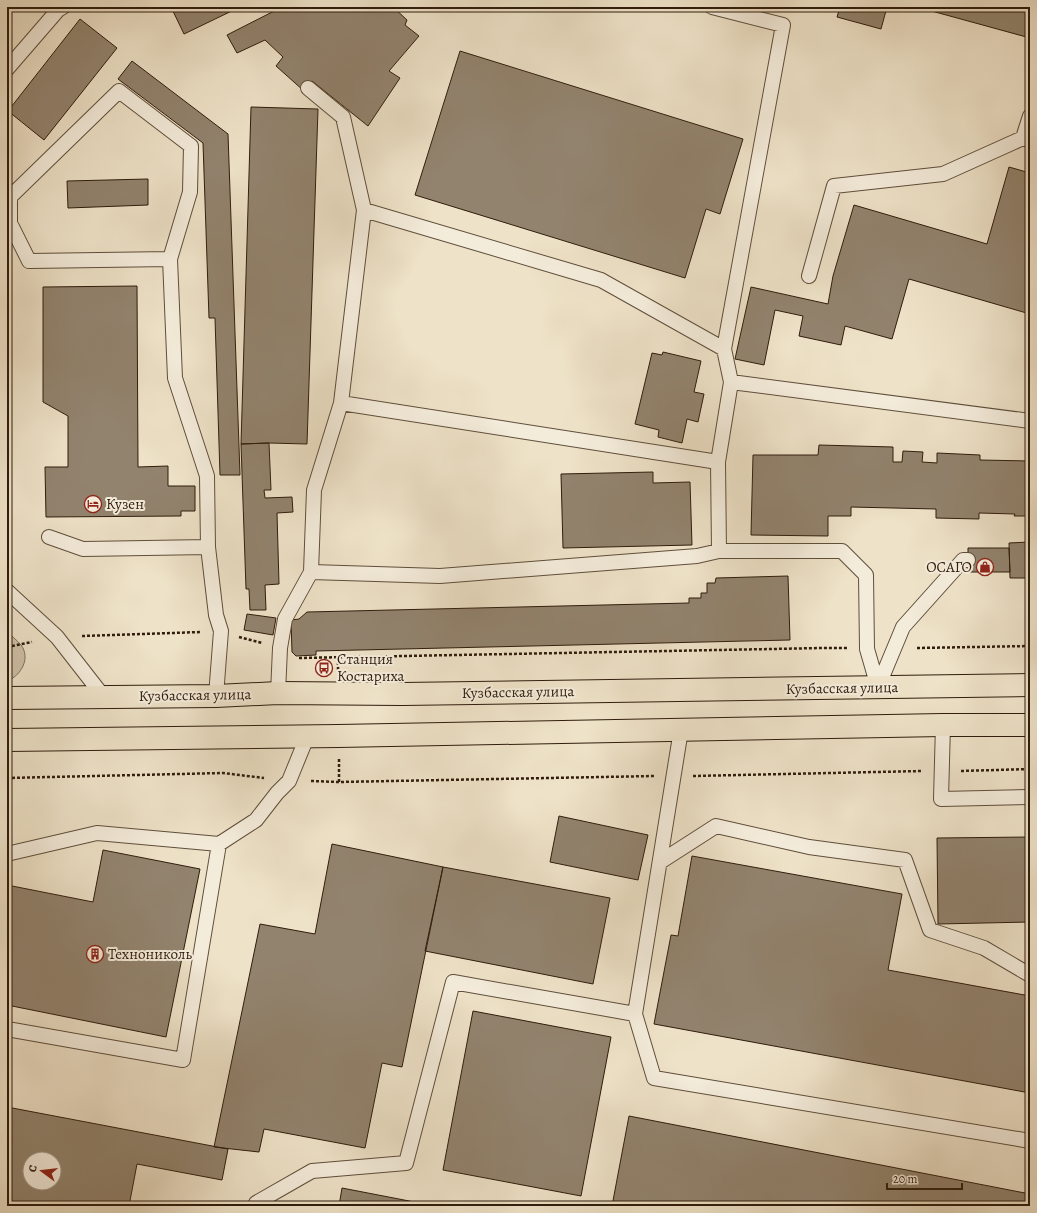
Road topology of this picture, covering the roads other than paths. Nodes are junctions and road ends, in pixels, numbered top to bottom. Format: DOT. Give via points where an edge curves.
graph roads {
  1 [pos="63,7"];
  2 [pos="712,7"];
  3 [pos="7,68"];
  4 [pos="308,88"];
  5 [pos="1030,116"];
  6 [pos="1027,139"];
  7 [pos="364,210"];
  8 [pos="170,259"];
  9 [pos="809,276"];
  10 [pos="724,349"];
  11 [pos="731,382"];
  12 [pos="342,403"];
  13 [pos="1030,421"];
  14 [pos="718,462"];
  15 [pos="49,537"];
  16 [pos="208,546"];
  17 [pos="719,551"];
  18 [pos="968,560"];
  19 [pos="311,572"];
  20 [pos="7,591"];
  21 [pos="1030,685"];
  22 [pos="878,688"];
  23 [pos="278,693"];
  24 [pos="103,696"];
  25 [pos="216,696"];
  26 [pos="7,698"];
  27 [pos="943,725"];
  28 [pos="1030,725"];
  29 [pos="681,730"];
  30 [pos="307,737"];
  31 [pos="7,740"];
  32 [pos="1030,797"];
  33 [pos="219,844"];
  34 [pos="7,852"];
  35 [pos="660,862"];
  36 [pos="1030,975"];
  37 [pos="635,1014"];
  38 [pos="7,1029"];
  39 [pos="1030,1141"];
  40 [pos="256,1203"];
  1 -- 3 [label="lane"];
  2 -- 10 [label="lane" via="783,25"];
  4 -- 7 [label="lane" via="343,117"];
  5 -- 6 [label="lane"];
  6 -- 9 [label="lane" via="943,174 834,186"];
  7 -- 10 [label="lane" via="601,280"];
  7 -- 12 [label="lane"];
  8 -- 8 [label="lane" via="29,261 10,223 10,197 118,91 191,146 190,192"];
  8 -- 16 [label="lane" via="175,378 207,476"];
  10 -- 11 [label="lane"];
  11 -- 13 [label="lane"];
  11 -- 14 [label="lane"];
  12 -- 14 [label="lane"];
  12 -- 19 [label="lane" via="314,490"];
  14 -- 17 [label="lane"];
  15 -- 16 [label="lane" via="83,549"];
  16 -- 25 [label="lane" via="216,615 221,631"];
  17 -- 19 [label="lane" via="697,556 440,576"];
  17 -- 22 [label="lane" via="842,551 866,575 867,649"];
  18 -- 22 [label="lane" via="963,560 903,627"];
  19 -- 23 [label="lane" via="285,619 280,648"];
  20 -- 24 [label="lane" via="57,637"];
  21 -- 22 [label="main road, Кузбасская улица"];
  22 -- 23 [label="main road, Кузбасская улица" via="402,694"];
  23 -- 25 [label="main road, Кузбасская улица"];
  24 -- 25 [label="main road, Кузбасская улица"];
  24 -- 26 [label="main road, Кузбасская улица"];
  27 -- 28 [label="main road"];
  27 -- 29 [label="main road"];
  27 -- 32 [label="lane" via="941,799"];
  29 -- 30 [label="main road"];
  29 -- 35 [label="lane"];
  30 -- 31 [label="main road"];
  30 -- 33 [label="lane" via="289,781 276,793 256,820"];
  33 -- 34 [label="lane" via="97,833"];
  33 -- 38 [label="lane" via="183,1060"];
  35 -- 36 [label="lane" via="716,826 809,847 905,860 930,930 984,948"];
  35 -- 37 [label="lane"];
  37 -- 39 [label="lane" via="654,1078"];
  37 -- 40 [label="lane" via="453,982 406,1163 312,1171"];
}
